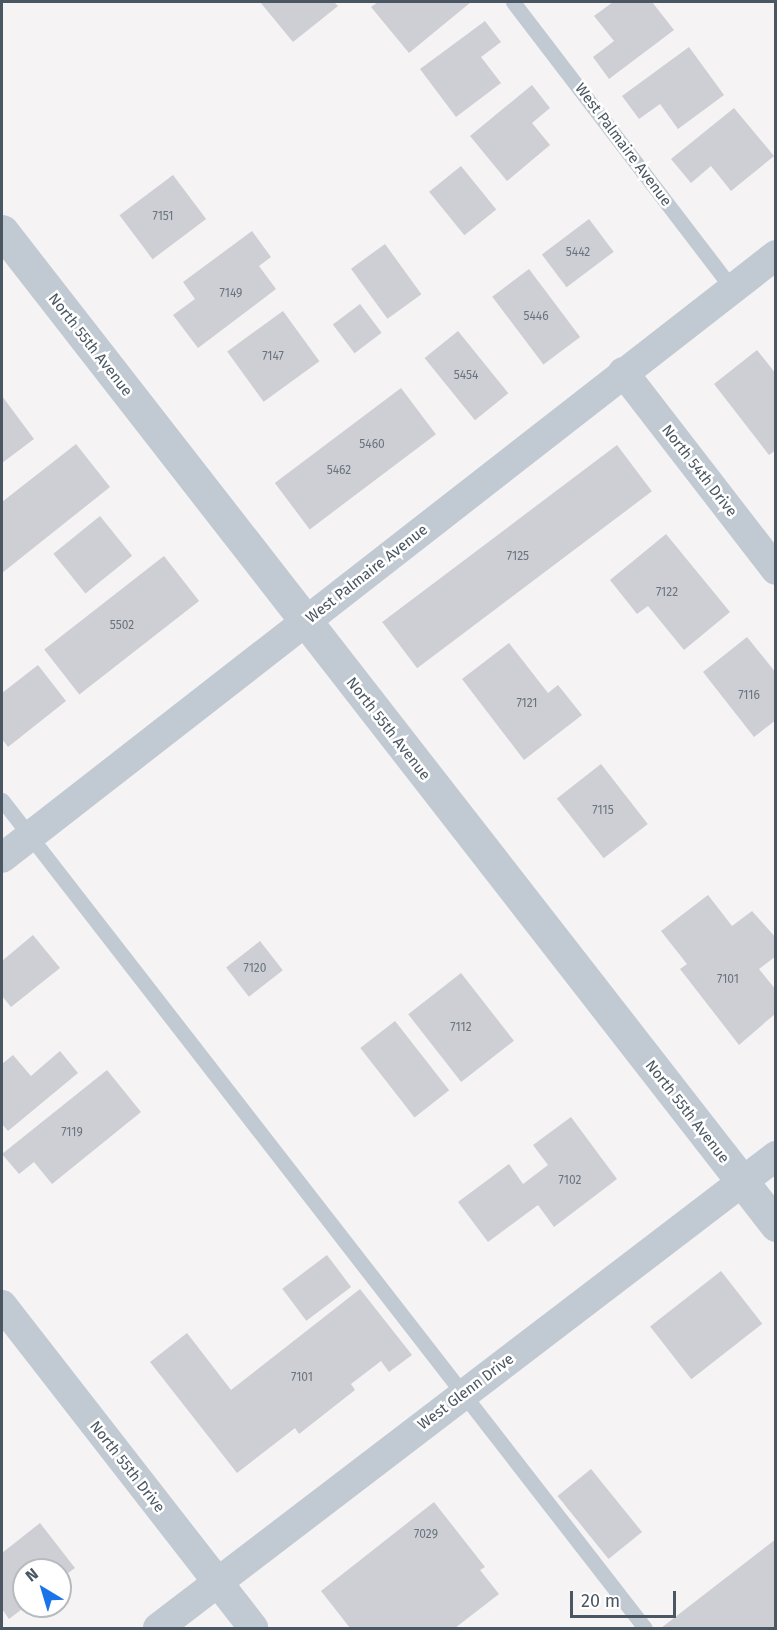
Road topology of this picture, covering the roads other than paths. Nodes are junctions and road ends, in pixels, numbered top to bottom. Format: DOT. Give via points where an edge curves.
graph roads {
  1 [pos="513,2"];
  2 [pos="2,231"];
  3 [pos="776,255"];
  4 [pos="732,288"];
  5 [pos="623,372"];
  6 [pos="776,570"];
  7 [pos="305,623"];
  8 [pos="2,800"];
  9 [pos="29,837"];
  10 [pos="2,858"];
  11 [pos="776,1156"];
  12 [pos="742,1183"];
  13 [pos="776,1225"];
  14 [pos="2,1305"];
  15 [pos="464,1394"];
  16 [pos="218,1582"];
  17 [pos="158,1629"];
  18 [pos="253,1629"];
  19 [pos="645,1629"];
  1 -- 4 [label="lane, West Palmaire Avenue"];
  2 -- 7 [label="street, North 55th Avenue"];
  3 -- 4 [label="street, West Palmaire Avenue"];
  4 -- 5 [label="street, West Palmaire Avenue"];
  5 -- 6 [label="street, North 54th Drive"];
  5 -- 7 [label="street, West Palmaire Avenue"];
  7 -- 9 [label="street, West Palmaire Avenue"];
  7 -- 12 [label="street, North 55th Avenue"];
  8 -- 9 [label="lane"];
  9 -- 10 [label="street, West Palmaire Avenue"];
  9 -- 15 [label="lane"];
  11 -- 12 [label="street, West Glenn Drive"];
  12 -- 13 [label="street, North 55th Avenue"];
  12 -- 15 [label="street, West Glenn Drive"];
  14 -- 16 [label="street, North 55th Drive"];
  15 -- 16 [label="street, West Glenn Drive"];
  15 -- 19 [label="lane"];
  16 -- 17 [label="street, West Glenn Drive"];
  16 -- 18 [label="street, North 55th Drive"];
}
